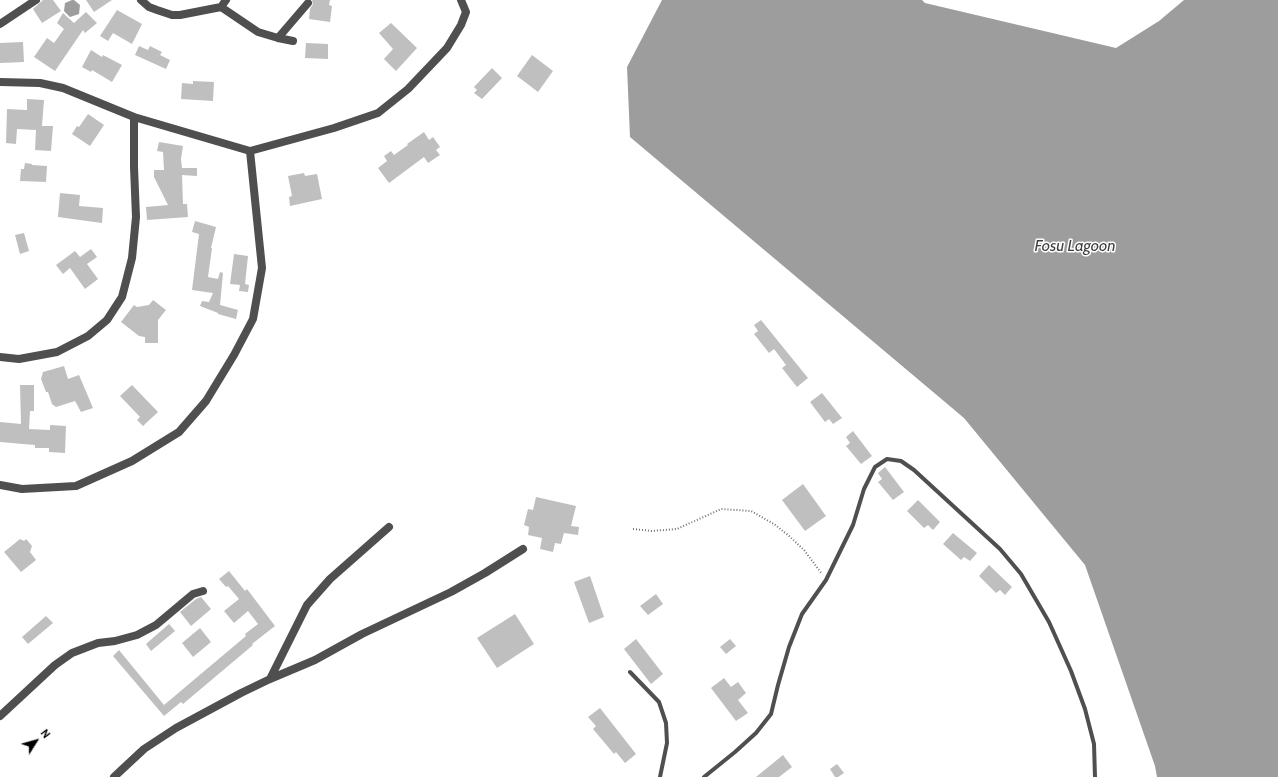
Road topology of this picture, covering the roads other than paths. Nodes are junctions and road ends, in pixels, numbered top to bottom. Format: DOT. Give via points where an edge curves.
graph roads {
  1 [pos="36,0"];
  2 [pos="141,0"];
  3 [pos="461,0"];
  4 [pos="308,3"];
  5 [pos="224,4"];
  6 [pos="0,24"];
  7 [pos="278,38"];
  8 [pos="293,41"];
  9 [pos="0,82"];
  10 [pos="134,117"];
  11 [pos="250,151"];
  12 [pos="0,357"];
  13 [pos="0,485"];
  14 [pos="389,527"];
  15 [pos="523,549"];
  16 [pos="203,591"];
  17 [pos="630,672"];
  18 [pos="270,679"];
  19 [pos="0,716"];
  20 [pos="114,777"];
  21 [pos="660,777"];
  22 [pos="704,777"];
  23 [pos="1095,777"];
  1 -- 6 [label="street"];
  2 -- 5 [label="street" via="149,7 172,15"];
  3 -- 11 [label="street" via="466,12 447,48 408,90 378,113"];
  4 -- 7 [label="street"];
  5 -- 7 [label="street" via="258,32"];
  7 -- 8 [label="street"];
  9 -- 10 [label="street" via="40,83 63,88"];
  10 -- 11 [label="street"];
  10 -- 12 [label="street" via="136,217 132,258 122,297 106,320 88,336 57,352 19,358"];
  11 -- 13 [label="street" via="262,268 253,319 206,401 179,432 132,461 76,486 22,488"];
  14 -- 18 [label="street" via="330,579 307,605"];
  15 -- 18 [label="street" via="450,592 362,634 315,660"];
  16 -- 19 [label="street" via="193,594 156,625 137,635 98,643 72,653"];
  17 -- 21 [label="lane" via="659,702 666,723 668,743"];
  18 -- 20 [label="street" via="176,728 144,749"];
  22 -- 23 [label="lane" via="756,733 771,714 789,647 802,614 826,580 854,524 864,489 875,467 887,460 901,461 914,470 1000,549 1021,574 1049,622 1083,703 1094,744"];
}
